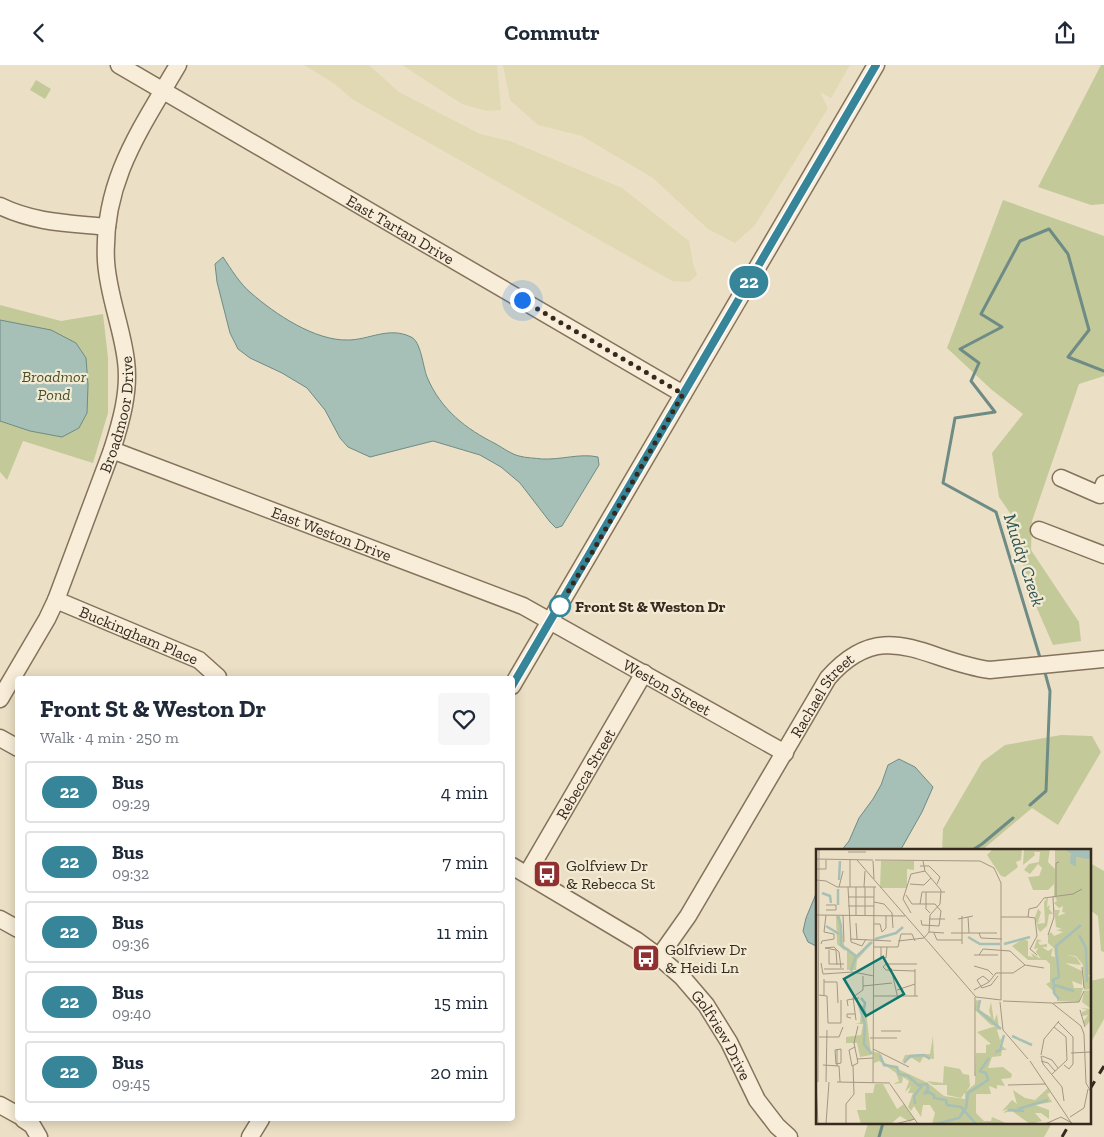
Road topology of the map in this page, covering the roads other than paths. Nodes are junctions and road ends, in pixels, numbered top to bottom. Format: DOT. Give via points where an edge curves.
graph roads {
  1 [pos="119,65"];
  2 [pos="178,65"];
  3 [pos="876,65"];
  4 [pos="163,91"];
  5 [pos="0,206"];
  6 [pos="107,227"];
  7 [pos="683,394"];
  8 [pos="112,450"];
  9 [pos="1061,478"];
  10 [pos="1104,484"];
  11 [pos="1039,530"];
  12 [pos="1104,555"];
  13 [pos="56,600"];
  14 [pos="550,621"];
  15 [pos="1104,659"];
  16 [pos="644,673"];
  17 [pos="217,676"];
  18 [pos="515,681"];
  19 [pos="0,699"];
  20 [pos="0,738"];
  21 [pos="15,746"];
  22 [pos="785,753"];
  23 [pos="515,868"];
  24 [pos="527,874"];
  25 [pos="0,919"];
  26 [pos="15,927"];
  27 [pos="659,957"];
  28 [pos="0,1105"];
  29 [pos="15,1113"];
  30 [pos="26,1121"];
  31 [pos="260,1121"];
  32 [pos="39,1137"];
  33 [pos="250,1137"];
  34 [pos="789,1137"];
  1 -- 4 [label="street, East Tartan Drive"];
  2 -- 4 [label="street, Broadmoor Drive"];
  3 -- 7 [label="street"];
  4 -- 6 [label="street, Broadmoor Drive" via="122,165 114,187"];
  4 -- 7 [label="street, East Tartan Drive"];
  5 -- 6 [label="street" via="37,220"];
  6 -- 8 [label="street, Broadmoor Drive" via="108,281 126,362 124,408"];
  7 -- 14 [label="street"];
  8 -- 13 [label="street, Broadmoor Drive"];
  8 -- 14 [label="street, East Weston Drive" via="523,606"];
  9 -- 10 [label="street" via="1100,495"];
  11 -- 12 [label="street"];
  13 -- 17 [label="street, Buckingham Place" via="199,660"];
  13 -- 19 [label="street, Broadmoor Drive"];
  14 -- 16 [label="street, Weston Street"];
  14 -- 18 [label="street"];
  15 -- 22 [label="street, Rachael Street" via="990,670 909,647 893,645 864,650 844,661 828,678"];
  16 -- 22 [label="street, Weston Street"];
  16 -- 24 [label="street, Rebecca Street"];
  20 -- 21 [label="street"];
  22 -- 27 [label="street, Rachael Street" via="688,916"];
  23 -- 24 [label="street, Golfview Drive"];
  24 -- 27 [label="street, Golfview Drive"];
  25 -- 26 [label="street"];
  27 -- 34 [label="street, Golfview Drive" via="706,1005 729,1042 757,1100"];
  28 -- 29 [label="street"];
  30 -- 32 [label="street"];
  31 -- 33 [label="street"];
}
